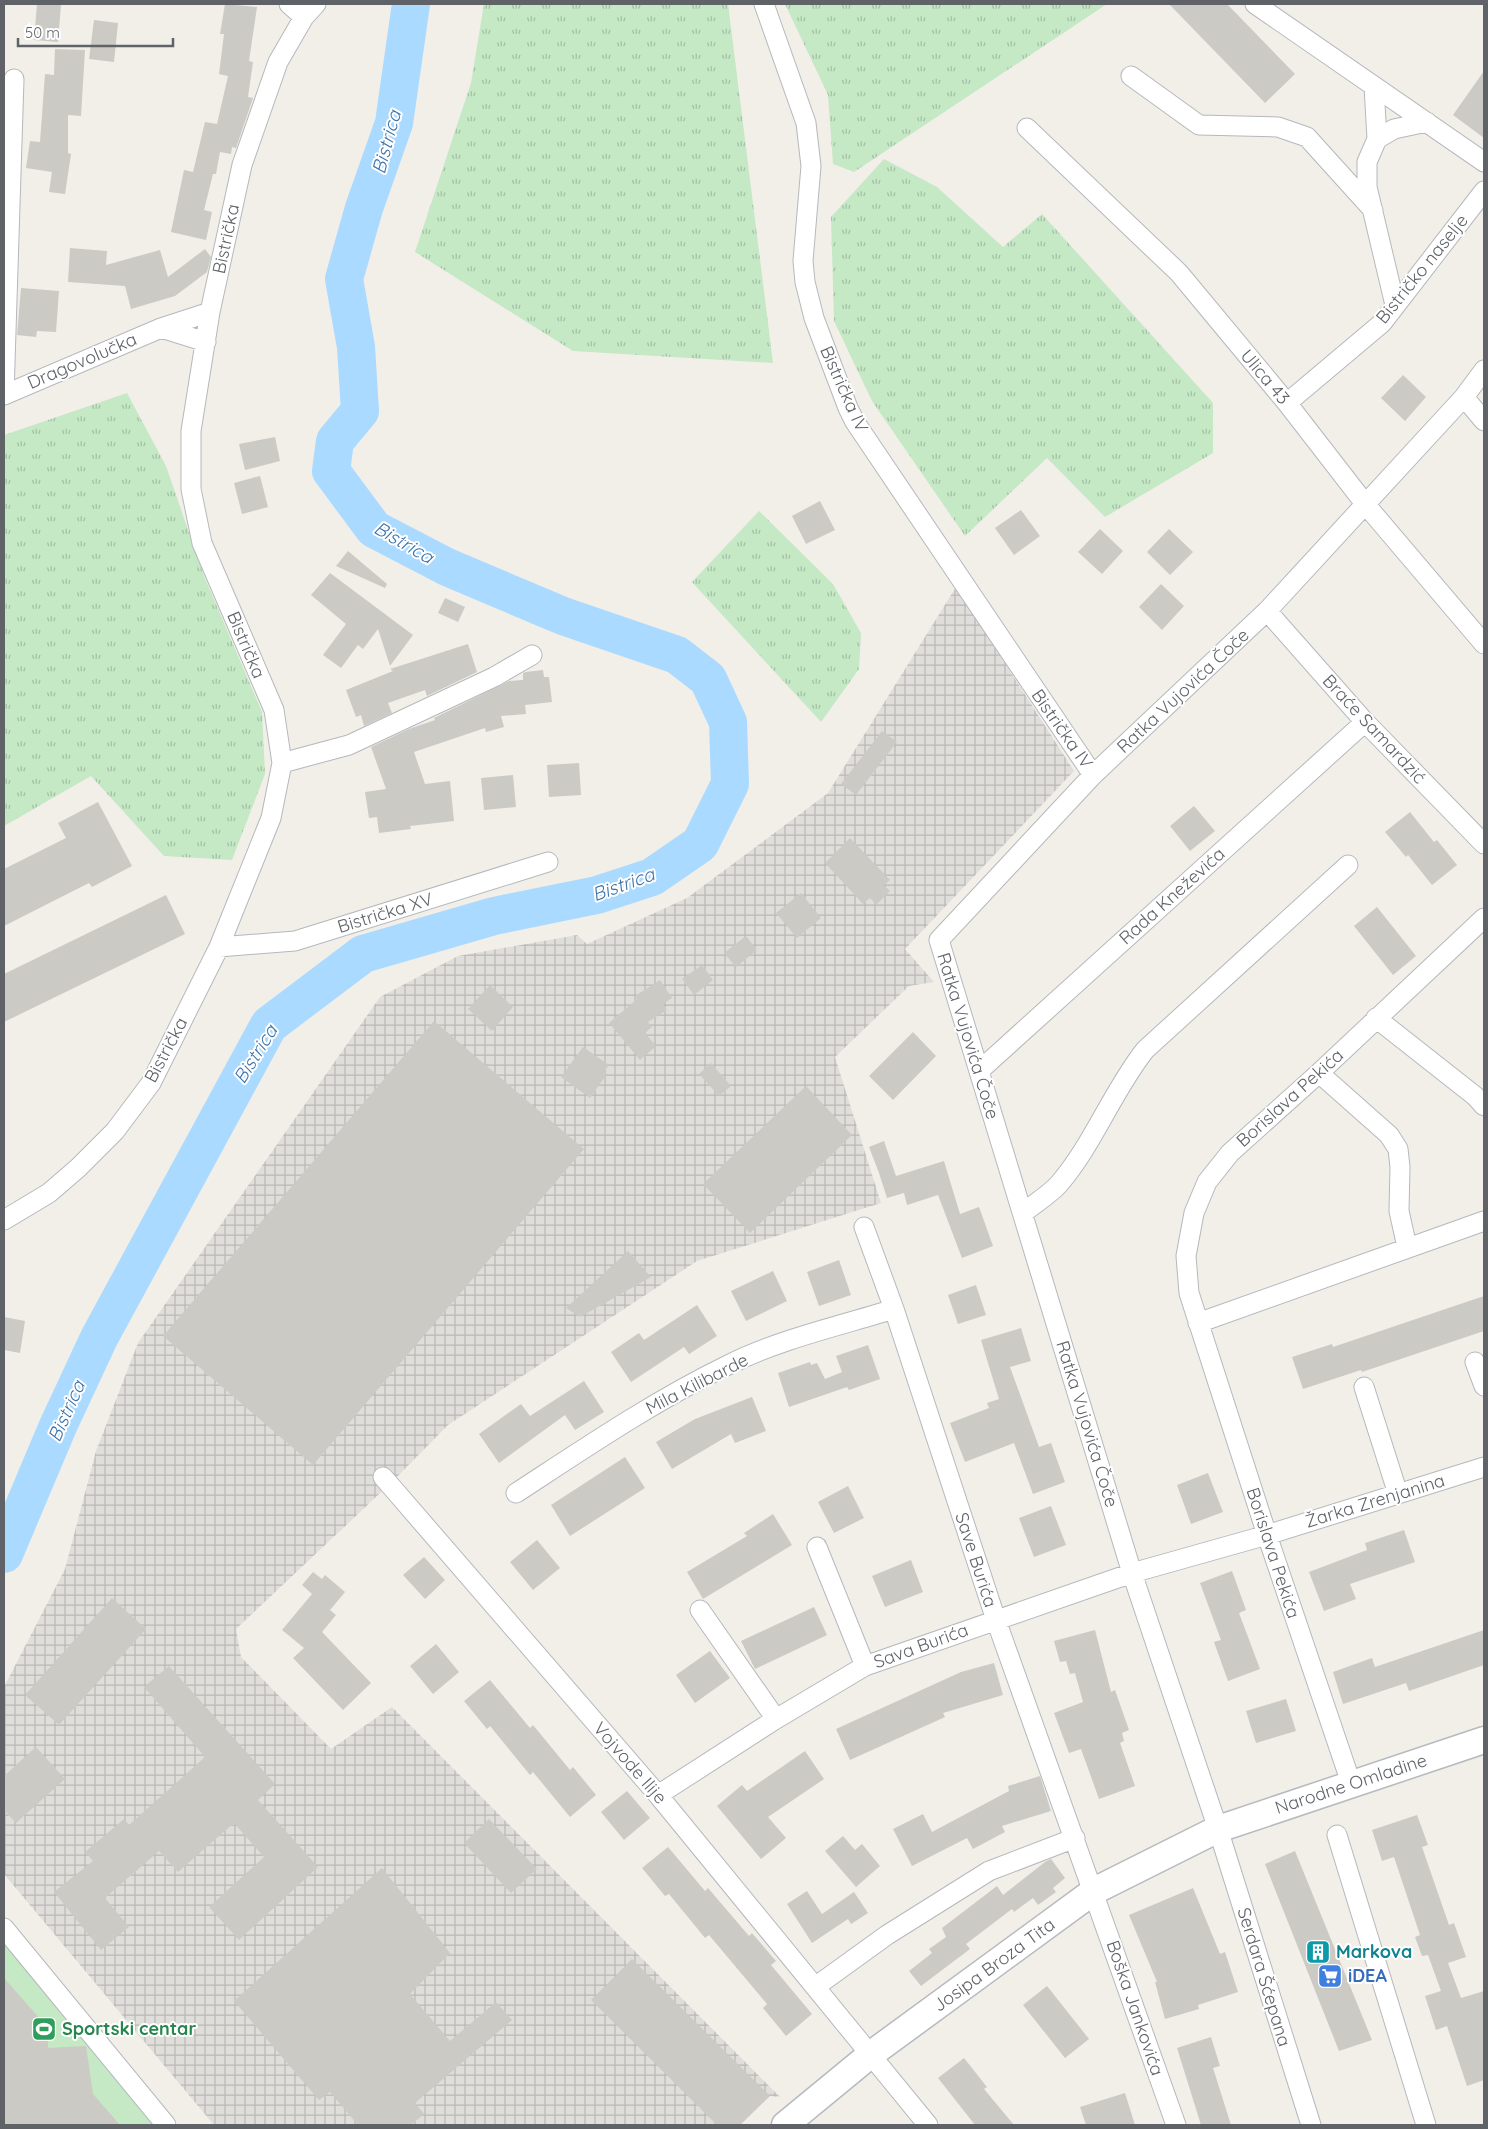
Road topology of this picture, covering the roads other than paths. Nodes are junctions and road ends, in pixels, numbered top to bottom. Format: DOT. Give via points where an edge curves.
graph roads {
  1 [pos="289,4"];
  2 [pos="764,4"];
  3 [pos="1255,4"];
  4 [pos="310,10"];
  5 [pos="1131,76"];
  6 [pos="14,79"];
  7 [pos="1374,86"];
  8 [pos="1427,122"];
  9 [pos="1027,128"];
  10 [pos="1377,139"];
  11 [pos="1484,162"];
  12 [pos="1484,191"];
  13 [pos="1373,210"];
  14 [pos="1395,305"];
  15 [pos="210,312"];
  16 [pos="160,328"];
  17 [pos="206,342"];
  18 [pos="1484,370"];
  19 [pos="4,395"];
  20 [pos="1464,397"];
  21 [pos="1287,403"];
  22 [pos="1484,421"];
  23 [pos="1366,505"];
  24 [pos="1267,611"];
  25 [pos="1484,644"];
  26 [pos="532,655"];
  27 [pos="1365,722"];
  28 [pos="282,763"];
  29 [pos="1093,775"];
  30 [pos="1484,844"];
  31 [pos="548,862"];
  32 [pos="1348,865"];
  33 [pos="1484,918"];
  34 [pos="219,947"];
  35 [pos="1376,1018"];
  36 [pos="979,1071"];
  37 [pos="1319,1073"];
  38 [pos="1484,1106"];
  39 [pos="1023,1213"];
  40 [pos="4,1220"];
  41 [pos="1484,1221"];
  42 [pos="864,1227"];
  43 [pos="1407,1247"];
  44 [pos="894,1308"];
  45 [pos="1198,1323"];
  46 [pos="1476,1362"];
  47 [pos="1484,1386"];
  48 [pos="1364,1387"];
  49 [pos="1484,1466"];
  50 [pos="383,1477"];
  51 [pos="516,1493"];
  52 [pos="1398,1494"];
  53 [pos="1267,1535"];
  54 [pos="817,1547"];
  55 [pos="1132,1573"];
  56 [pos="700,1610"];
  57 [pos="996,1620"];
  58 [pos="865,1666"];
  59 [pos="776,1719"];
  60 [pos="1484,1740"];
  61 [pos="1351,1783"];
  62 [pos="658,1795"];
  63 [pos="1218,1829"];
  64 [pos="1337,1835"];
  65 [pos="1075,1838"];
  66 [pos="1094,1891"];
  67 [pos="4,1928"];
  68 [pos="815,1987"];
  69 [pos="870,2056"];
  70 [pos="166,2125"];
  71 [pos="785,2125"];
  72 [pos="928,2125"];
  73 [pos="1176,2125"];
  74 [pos="1311,2125"];
  75 [pos="1426,2125"];
  1 -- 4 [label="street"];
  2 -- 29 [label="street, Bistrička IV" via="806,124 811,166 803,261 805,282 814,318 848,408 854,422"];
  3 -- 7 [label="street"];
  4 -- 15 [label="street, Bistrička" via="278,62 242,165"];
  5 -- 13 [label="street" via="1199,125 1278,127 1307,137"];
  6 -- 19 [label="street"];
  7 -- 8 [label="street"];
  7 -- 10 [label="street"];
  8 -- 10 [label="street" via="1394,129"];
  8 -- 11 [label="street"];
  9 -- 21 [label="street, Ulica 43" via="1179,273"];
  10 -- 13 [label="street" via="1367,162 1367,188"];
  12 -- 14 [label="street, Bistričko naselje"];
  13 -- 14 [label="street"];
  14 -- 21 [label="street, Bistričko naselje" via="1382,323"];
  15 -- 16 [label="street, Dragovolučka"];
  15 -- 17 [label="street, Bistrička"];
  16 -- 17 [label="street"];
  16 -- 19 [label="street, Dragovolučka"];
  17 -- 28 [label="street, Bistrička" via="191,431 191,488 202,543 274,710"];
  18 -- 20 [label="street, Ratka Vujovića Čoče"];
  20 -- 22 [label="street"];
  20 -- 23 [label="street, Ratka Vujovića Čoče"];
  21 -- 23 [label="street, Ulica 43"];
  23 -- 24 [label="street, Ratka Vujovića Čoče"];
  23 -- 25 [label="street, Ulica 43"];
  24 -- 27 [label="street, Braće Samardzić"];
  24 -- 29 [label="street, Ratka Vujovića Čoče"];
  26 -- 28 [label="street" via="494,677 349,745"];
  27 -- 30 [label="street, Braće Samardzić"];
  27 -- 36 [label="street, Rada Kneževića"];
  28 -- 34 [label="street, Bistrička" via="271,818"];
  29 -- 36 [label="street, Ratka Vujovića Čoče" via="938,940"];
  31 -- 34 [label="street, Bistrička XV" via="295,941"];
  32 -- 39 [label="street" via="1145,1050 1127,1073 1080,1157 1058,1185"];
  33 -- 35 [label="street, Borislava Pekića"];
  34 -- 40 [label="street, Bistrička" via="151,1083 115,1131 49,1193"];
  35 -- 37 [label="street, Borislava Pekića"];
  35 -- 38 [label="street"];
  36 -- 39 [label="street, Ratka Vujovića Čoče"];
  37 -- 43 [label="street" via="1389,1135 1398,1149 1399,1211"];
  37 -- 45 [label="street, Borislava Pekića" via="1230,1153 1206,1182 1194,1213 1186,1256 1189,1294"];
  39 -- 55 [label="street, Ratka Vujovića Čoče"];
  41 -- 43 [label="street"];
  42 -- 44 [label="street, Save Burića"];
  43 -- 45 [label="street"];
  44 -- 51 [label="street, Mila Kilibarde" via="788,1341 729,1364 649,1408"];
  44 -- 57 [label="street, Save Burića"];
  45 -- 53 [label="street, Borislava Pekića"];
  46 -- 47 [label="street"];
  48 -- 52 [label="street"];
  49 -- 52 [label="street, Žarka Zrenjanina"];
  50 -- 62 [label="street, Vojvode Ilije"];
  52 -- 53 [label="street, Žarka Zrenjanina"];
  53 -- 55 [label="street, Sava Burića"];
  53 -- 61 [label="street, Borislava Pekića"];
  54 -- 58 [label="street"];
  55 -- 57 [label="street, Sava Burića"];
  55 -- 63 [label="street, Ratka Vujovića Čoče"];
  56 -- 59 [label="street"];
  57 -- 58 [label="street, Sava Burića"];
  57 -- 65 [label="street, Save Burića"];
  58 -- 59 [label="street, Sava Burića"];
  59 -- 62 [label="street, Sava Burića"];
  60 -- 61 [label="street, Narodne Omladine"];
  61 -- 63 [label="street, Narodne Omladine"];
  62 -- 68 [label="street, Vojvode Ilije"];
  63 -- 66 [label="street, Josipa Broza Tita"];
  63 -- 74 [label="street, Serdara Šćepana"];
  64 -- 75 [label="street"];
  65 -- 66 [label="street, Save Burića"];
  65 -- 68 [label="street" via="989,1871 887,1935"];
  66 -- 69 [label="street, Josipa Broza Tita"];
  66 -- 73 [label="street, Boška Jankovića"];
  67 -- 70 [label="street"];
  68 -- 69 [label="street, Vojvode Ilije"];
  69 -- 71 [label="street, Josipa Broza Tita"];
  69 -- 72 [label="street, Vojvode Ilije"];
}
